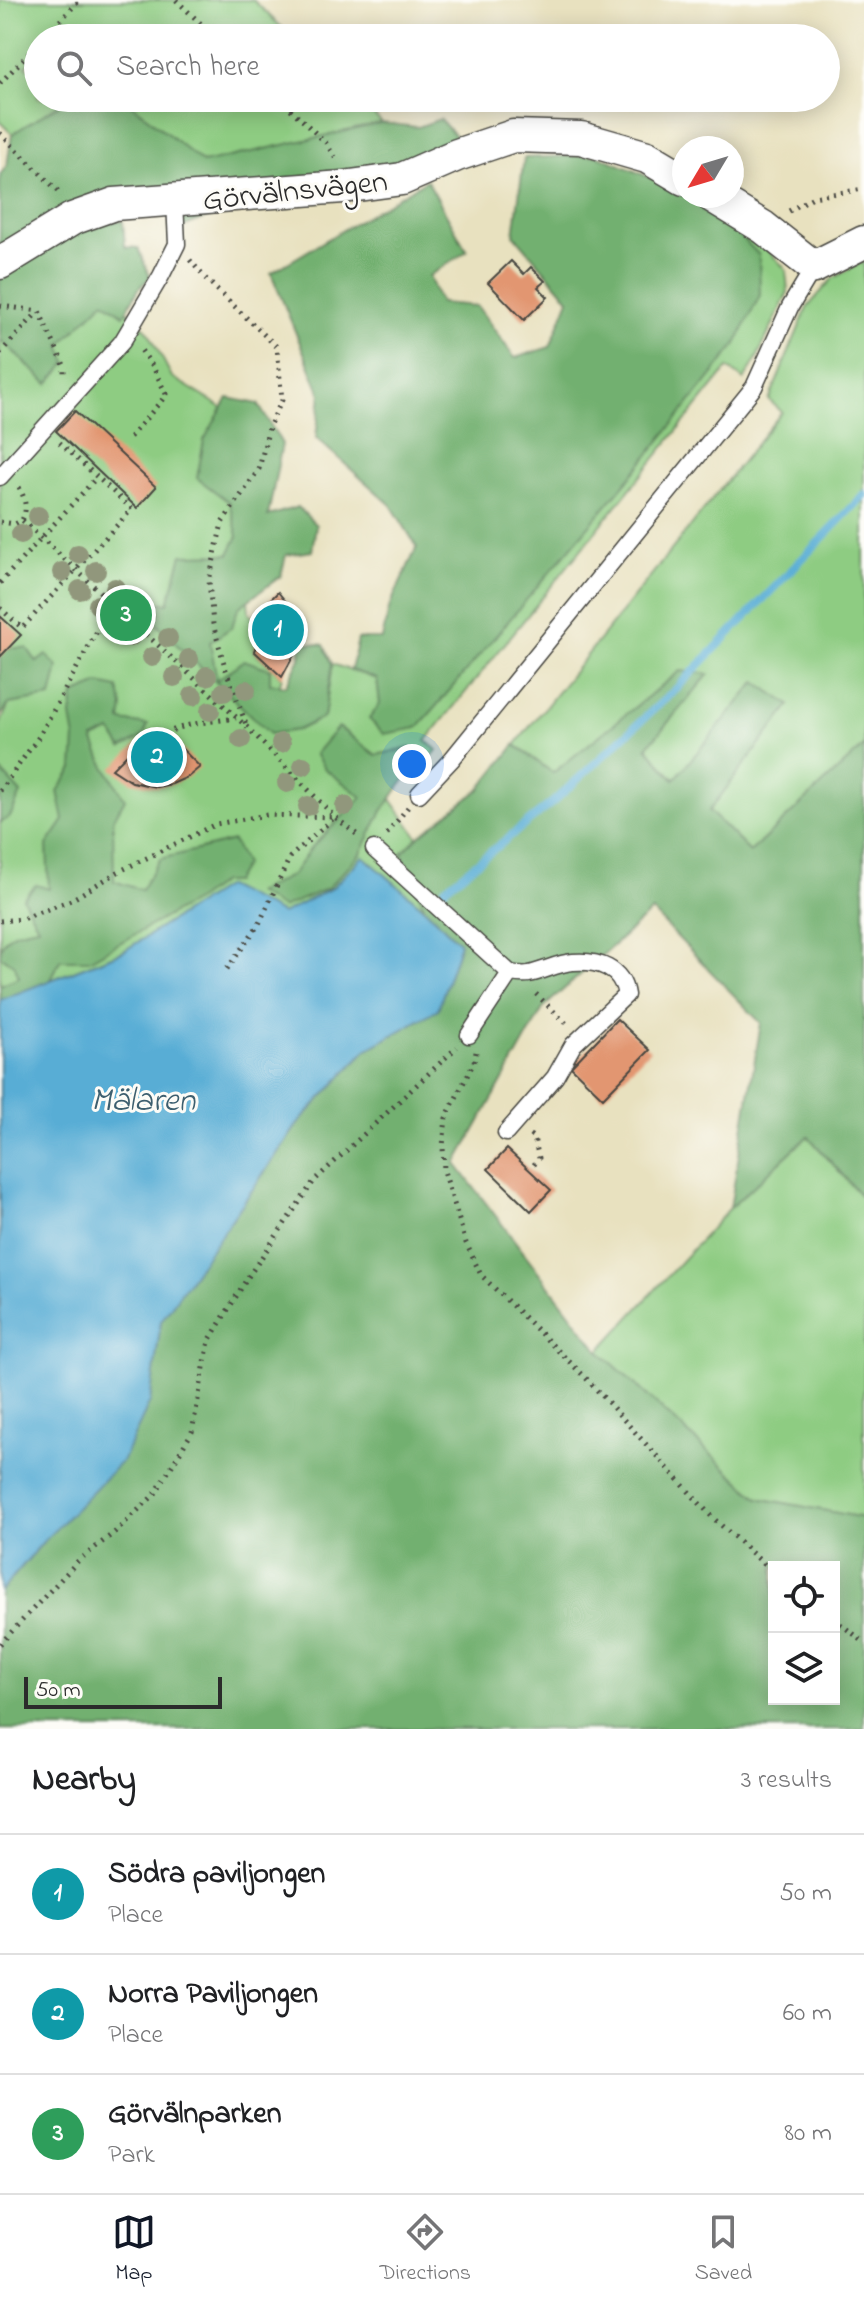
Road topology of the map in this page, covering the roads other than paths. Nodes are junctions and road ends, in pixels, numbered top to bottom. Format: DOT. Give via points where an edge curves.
graph roads {
  1 [pos="672,172"];
  2 [pos="175,201"];
  3 [pos="732,208"];
  4 [pos="864,242"];
  5 [pos="0,263"];
  6 [pos="814,267"];
  7 [pos="5,467"];
  8 [pos="419,794"];
  9 [pos="374,849"];
  10 [pos="510,973"];
  11 [pos="472,1031"];
  12 [pos="511,1127"];
  1 -- 2 [label="street, Görvälnsvägen" via="647,157 581,138 513,136 402,179"];
  2 -- 5 [label="street, Görvälnsvägen" via="114,204 82,215"];
  2 -- 7 [label="lane" via="177,244 124,338"];
  3 -- 6 [label="street"];
  4 -- 6 [label="street"];
  6 -- 8 [label="lane" via="754,387"];
  9 -- 10 [label="lane"];
  10 -- 11 [label="lane"];
  10 -- 12 [label="lane" via="572,962 599,963 624,983 626,995 573,1045 555,1077"];
}
